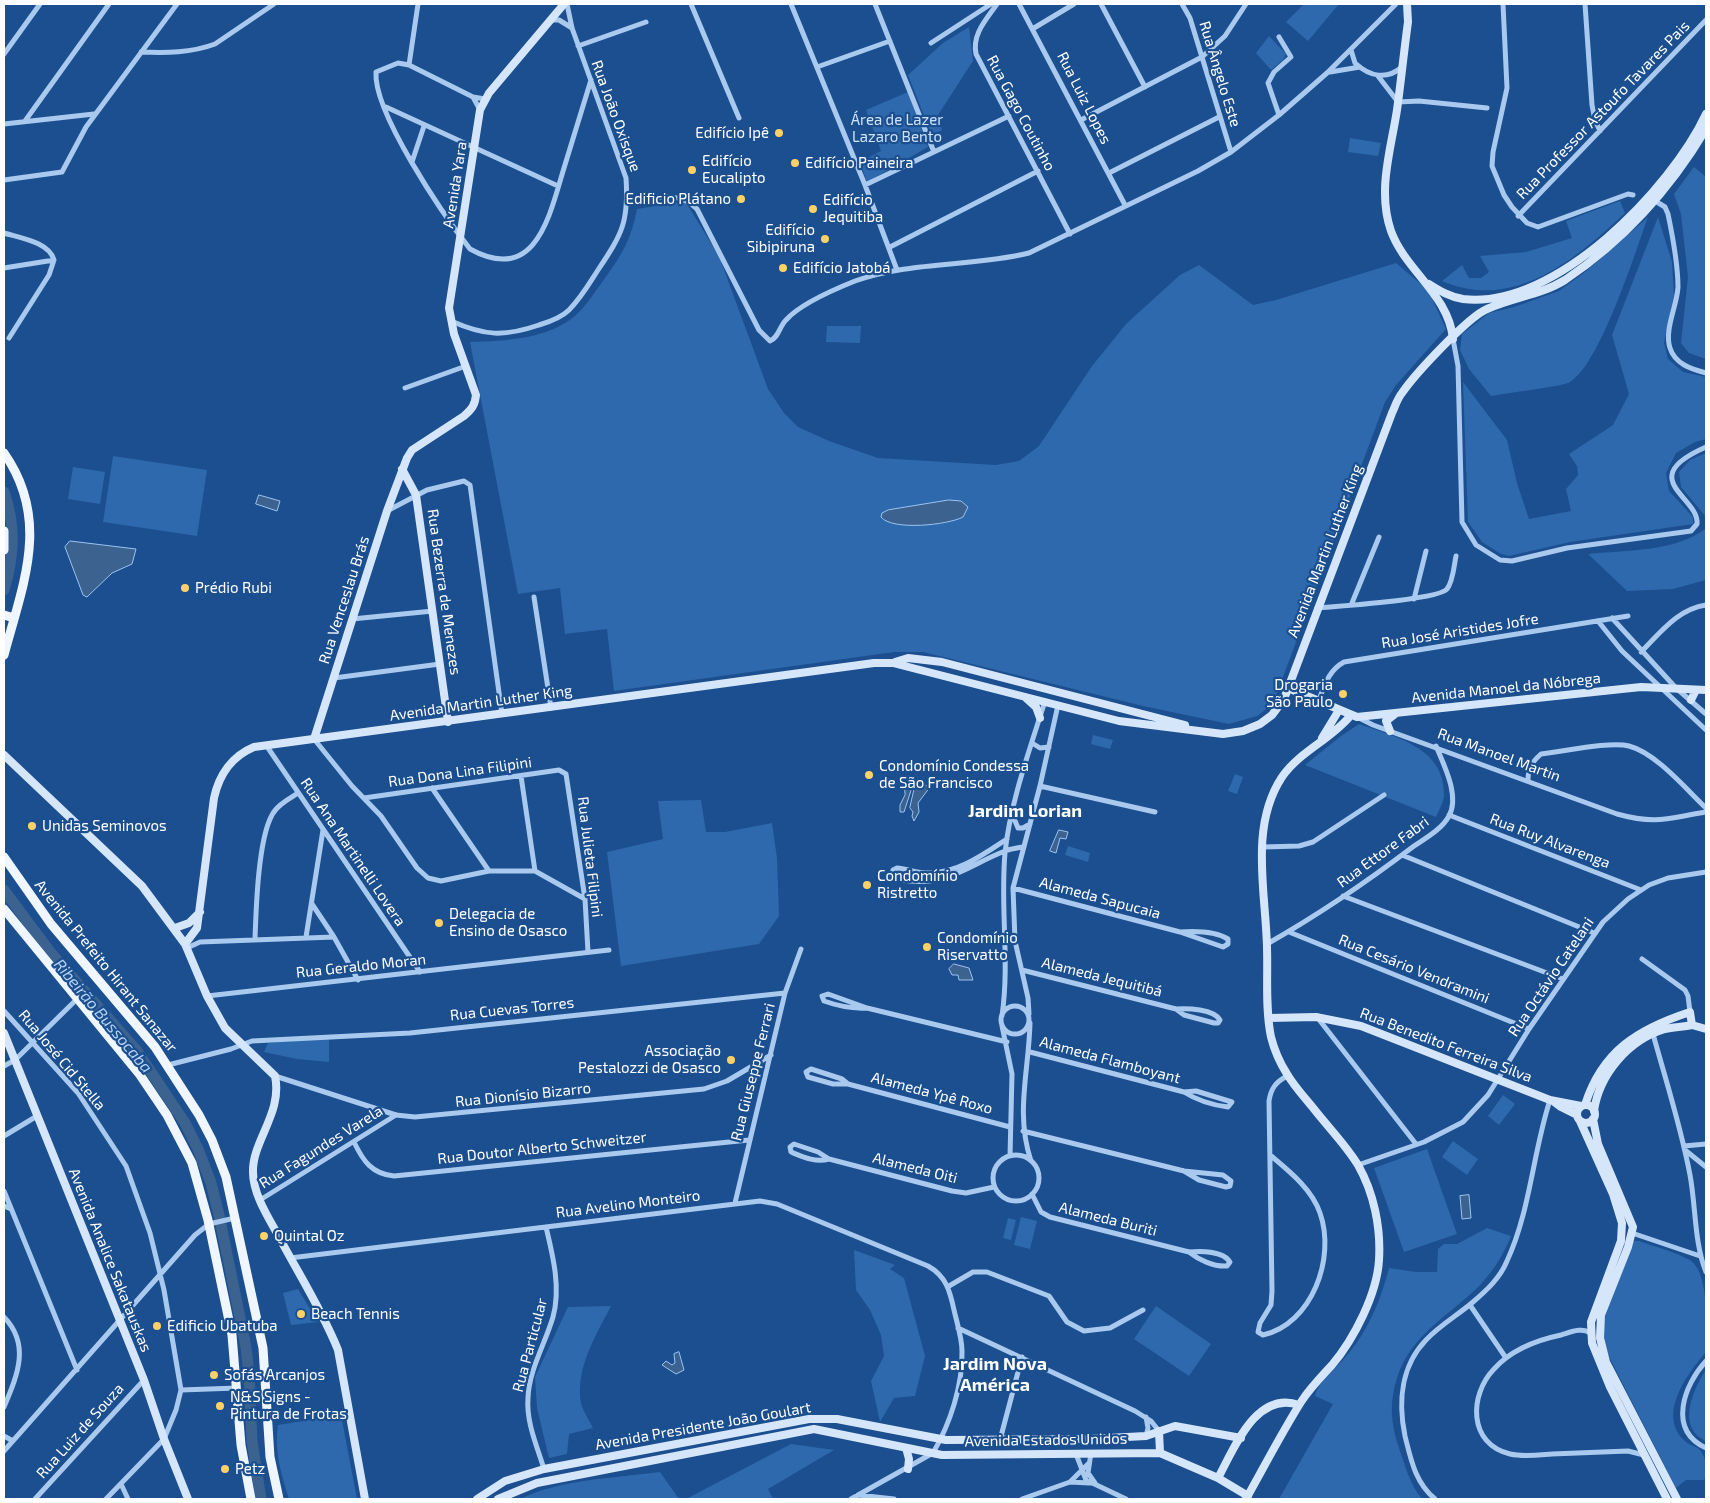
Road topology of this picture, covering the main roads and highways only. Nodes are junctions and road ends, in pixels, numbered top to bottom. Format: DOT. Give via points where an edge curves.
graph roads {
  1 [pos="566,4"];
  2 [pos="1409,4"];
  3 [pos="1706,115"];
  4 [pos="1706,129"];
  5 [pos="1429,284"];
  6 [pos="1449,295"];
  7 [pos="1472,299"];
  8 [pos="1440,304"];
  9 [pos="1476,316"];
  10 [pos="1450,324"];
  11 [pos="1463,327"];
  12 [pos="1453,339"];
  13 [pos="476,395"];
  14 [pos="4,453"];
  15 [pos="402,469"];
  16 [pos="4,531"];
  17 [pos="4,550"];
  18 [pos="9,616"];
  19 [pos="6,627"];
  20 [pos="4,655"];
  21 [pos="936,661"];
  22 [pos="893,663"];
  23 [pos="938,674"];
  24 [pos="1288,688"];
  25 [pos="1696,690"];
  26 [pos="1706,690"];
  27 [pos="1052,691"];
  28 [pos="1022,695"];
  29 [pos="1691,700"];
  30 [pos="1045,701"];
  31 [pos="1058,704"];
  32 [pos="1339,710"];
  33 [pos="1397,714"];
  34 [pos="1354,716"];
  35 [pos="1040,718"];
  36 [pos="448,722"];
  37 [pos="1201,730"];
  38 [pos="1390,731"];
  39 [pos="314,739"];
  40 [pos="1318,742"];
  41 [pos="4,755"];
  42 [pos="4,760"];
  43 [pos="13,765"];
  44 [pos="4,857"];
  45 [pos="4,908"];
  46 [pos="200,912"];
  47 [pos="175,928"];
  48 [pos="186,946"];
  49 [pos="1674,1017"];
  50 [pos="1269,1018"];
  51 [pos="1692,1025"];
  52 [pos="1676,1027"];
  53 [pos="1706,1030"];
  54 [pos="4,1033"];
  55 [pos="1551,1100"];
  56 [pos="1583,1106"];
  57 [pos="1593,1115"];
  58 [pos="1578,1118"];
  59 [pos="1299,1405"];
  60 [pos="1159,1431"];
  61 [pos="922,1436"];
  62 [pos="1241,1438"];
  63 [pos="941,1440"];
  64 [pos="910,1449"];
  65 [pos="933,1453"];
  66 [pos="1160,1453"];
  67 [pos="908,1468"];
  68 [pos="1218,1478"];
  69 [pos="1247,1497"];
  70 [pos="188,1499"];
  71 [pos="251,1499"];
  72 [pos="279,1499"];
  73 [pos="365,1499"];
  74 [pos="476,1499"];
  75 [pos="498,1499"];
  76 [pos="1667,1499"];
  77 [pos="1676,1499"];
  1 -- 13 [label="main road, Avenida Yara" via="549,20 485,99 480,110 451,296 450,321"];
  2 -- 5 [label="main road" via="1384,201 1400,250"];
  3 -- 7 [label="main road" via="1648,197 1614,232 1562,272 1524,290"];
  4 -- 9 [label="main road, Avenida Martin Luther King" via="1656,201 1612,242 1564,281"];
  5 -- 6 [label="main road"];
  5 -- 8 [label="main road"];
  6 -- 7 [label="main road"];
  6 -- 8 [label="main road"];
  7 -- 9 [label="main road" via="1477,305"];
  8 -- 10 [label="main road"];
  9 -- 11 [label="main road, Avenida Martin Luther King"];
  10 -- 11 [label="main road"];
  10 -- 12 [label="main road"];
  11 -- 12 [label="main road, Avenida Martin Luther King"];
  12 -- 24 [label="main road, Avenida Martin Luther King" via="1412,379 1400,396"];
  13 -- 15 [label="main road, Rua Venceslau Brás" via="472,410 412,450"];
  14 -- 18 [label="main road" via="24,490 31,546 28,565"];
  15 -- 36 [label="main road, Rua Bezerra de Menezes" via="416,495"];
  15 -- 39 [label="main road, Rua Venceslau Brás"];
  16 -- 17 [label="main road"];
  18 -- 19 [label="main road"];
  19 -- 20 [label="main road"];
  21 -- 22 [label="main road, Avenida Martin Luther King" via="908,658"];
  21 -- 23 [label="main road" via="929,667"];
  21 -- 27 [label="main road, Avenida Martin Luther King"];
  22 -- 23 [label="main road, Avenida Martin Luther King"];
  22 -- 36 [label="main road, Avenida Martin Luther King"];
  23 -- 28 [label="main road, Avenida Martin Luther King"];
  24 -- 32 [label="main road, Rua Manoel Martin"];
  24 -- 37 [label="main road, Avenida Martin Luther King" via="1284,700 1260,724 1224,734"];
  25 -- 26 [label="main road, Avenida Manoel da Nóbrega"];
  25 -- 29 [label="main road"];
  25 -- 33 [label="main road, Avenida Manoel da Nóbrega" via="1658,686"];
  27 -- 30 [label="main road"];
  27 -- 31 [label="main road"];
  27 -- 37 [label="main road, Avenida Martin Luther King"];
  28 -- 30 [label="main road, Avenida Martin Luther King"];
  28 -- 35 [label="main road" via="1033,703"];
  30 -- 31 [label="main road, Avenida Martin Luther King"];
  31 -- 37 [label="main road, Avenida Martin Luther King" via="1119,721"];
  32 -- 34 [label="main road, Rua Manoel Martin"];
  32 -- 40 [label="main road"];
  33 -- 34 [label="main road, Avenida Manoel da Nóbrega"];
  33 -- 38 [label="main road" via="1386,721"];
  34 -- 40 [label="main road"];
  36 -- 39 [label="main road, Avenida Martin Luther King"];
  39 -- 46 [label="main road, Avenida Martin Luther King" via="254,747 240,754 219,780"];
  40 -- 50 [label="main road" via="1283,777 1269,808 1263,835"];
  41 -- 43 [label="main road"];
  42 -- 43 [label="main road"];
  43 -- 47 [label="main road" via="125,868"];
  44 -- 72 [label="main road, Avenida Prefeito Hirant Sanazar" via="51,924 134,1020 168,1065 212,1140 226,1177 231,1219 263,1348 270,1457"];
  45 -- 71 [label="main road" via="140,1075 192,1162 211,1224 232,1335 241,1445"];
  46 -- 47 [label="main road" via="189,923"];
  46 -- 48 [label="main road, Avenida Martin Luther King" via="198,928"];
  47 -- 48 [label="main road"];
  48 -- 73 [label="main road" via="207,996 225,1028 275,1076 275,1099 253,1172 260,1200 338,1350"];
  49 -- 51 [label="main road" via="1690,1012"];
  49 -- 52 [label="main road"];
  49 -- 56 [label="main road" via="1642,1031 1618,1049 1596,1078"];
  50 -- 55 [label="main road, Rua Benedito Ferreira Silva" via="1316,1017 1361,1026"];
  50 -- 59 [label="main road" via="1271,1037 1288,1076 1358,1165 1372,1200 1379,1240 1376,1279 1362,1316 1342,1349"];
  51 -- 52 [label="main road"];
  51 -- 53 [label="main road"];
  52 -- 57 [label="main road" via="1653,1034 1613,1066 1598,1092"];
  54 -- 70 [label="main road, Avenida Analice Sakatauskas" via="144,1380"];
  55 -- 56 [label="main road, Rua Benedito Ferreira Silva"];
  55 -- 58 [label="main road, Rua Benedito Ferreira Silva"];
  56 -- 57 [label="main road" via="1592,1108"];
  56 -- 58 [label="main road"];
  57 -- 58 [label="main road" via="1587,1123"];
  57 -- 77 [label="main road" via="1598,1144 1631,1220 1632,1234 1601,1315 1600,1338 1606,1362"];
  58 -- 76 [label="main road" via="1613,1194 1622,1223 1621,1241 1594,1312 1590,1333 1604,1375"];
  59 -- 62 [label="main road" via="1290,1401 1260,1411"];
  59 -- 69 [label="main road"];
  60 -- 62 [label="main road, Avenida Estados Unidos" via="1182,1427"];
  60 -- 63 [label="main road, Avenida Estados Unidos" via="1146,1436"];
  60 -- 66 [label="main road"];
  61 -- 63 [label="main road, Avenida Presidente João Goulart"];
  61 -- 64 [label="main road" via="920,1444"];
  61 -- 74 [label="main road, Avenida Presidente João Goulart" via="837,1419 809,1419 544,1468 504,1481"];
  62 -- 68 [label="main road"];
  64 -- 65 [label="main road, Avenida Presidente João Goulart"];
  64 -- 67 [label="main road"];
  64 -- 75 [label="main road, Avenida Presidente João Goulart" via="814,1429 537,1483"];
  65 -- 66 [label="main road, Avenida Estados Unidos"];
  66 -- 68 [label="main road"];
  68 -- 69 [label="main road"];
}
